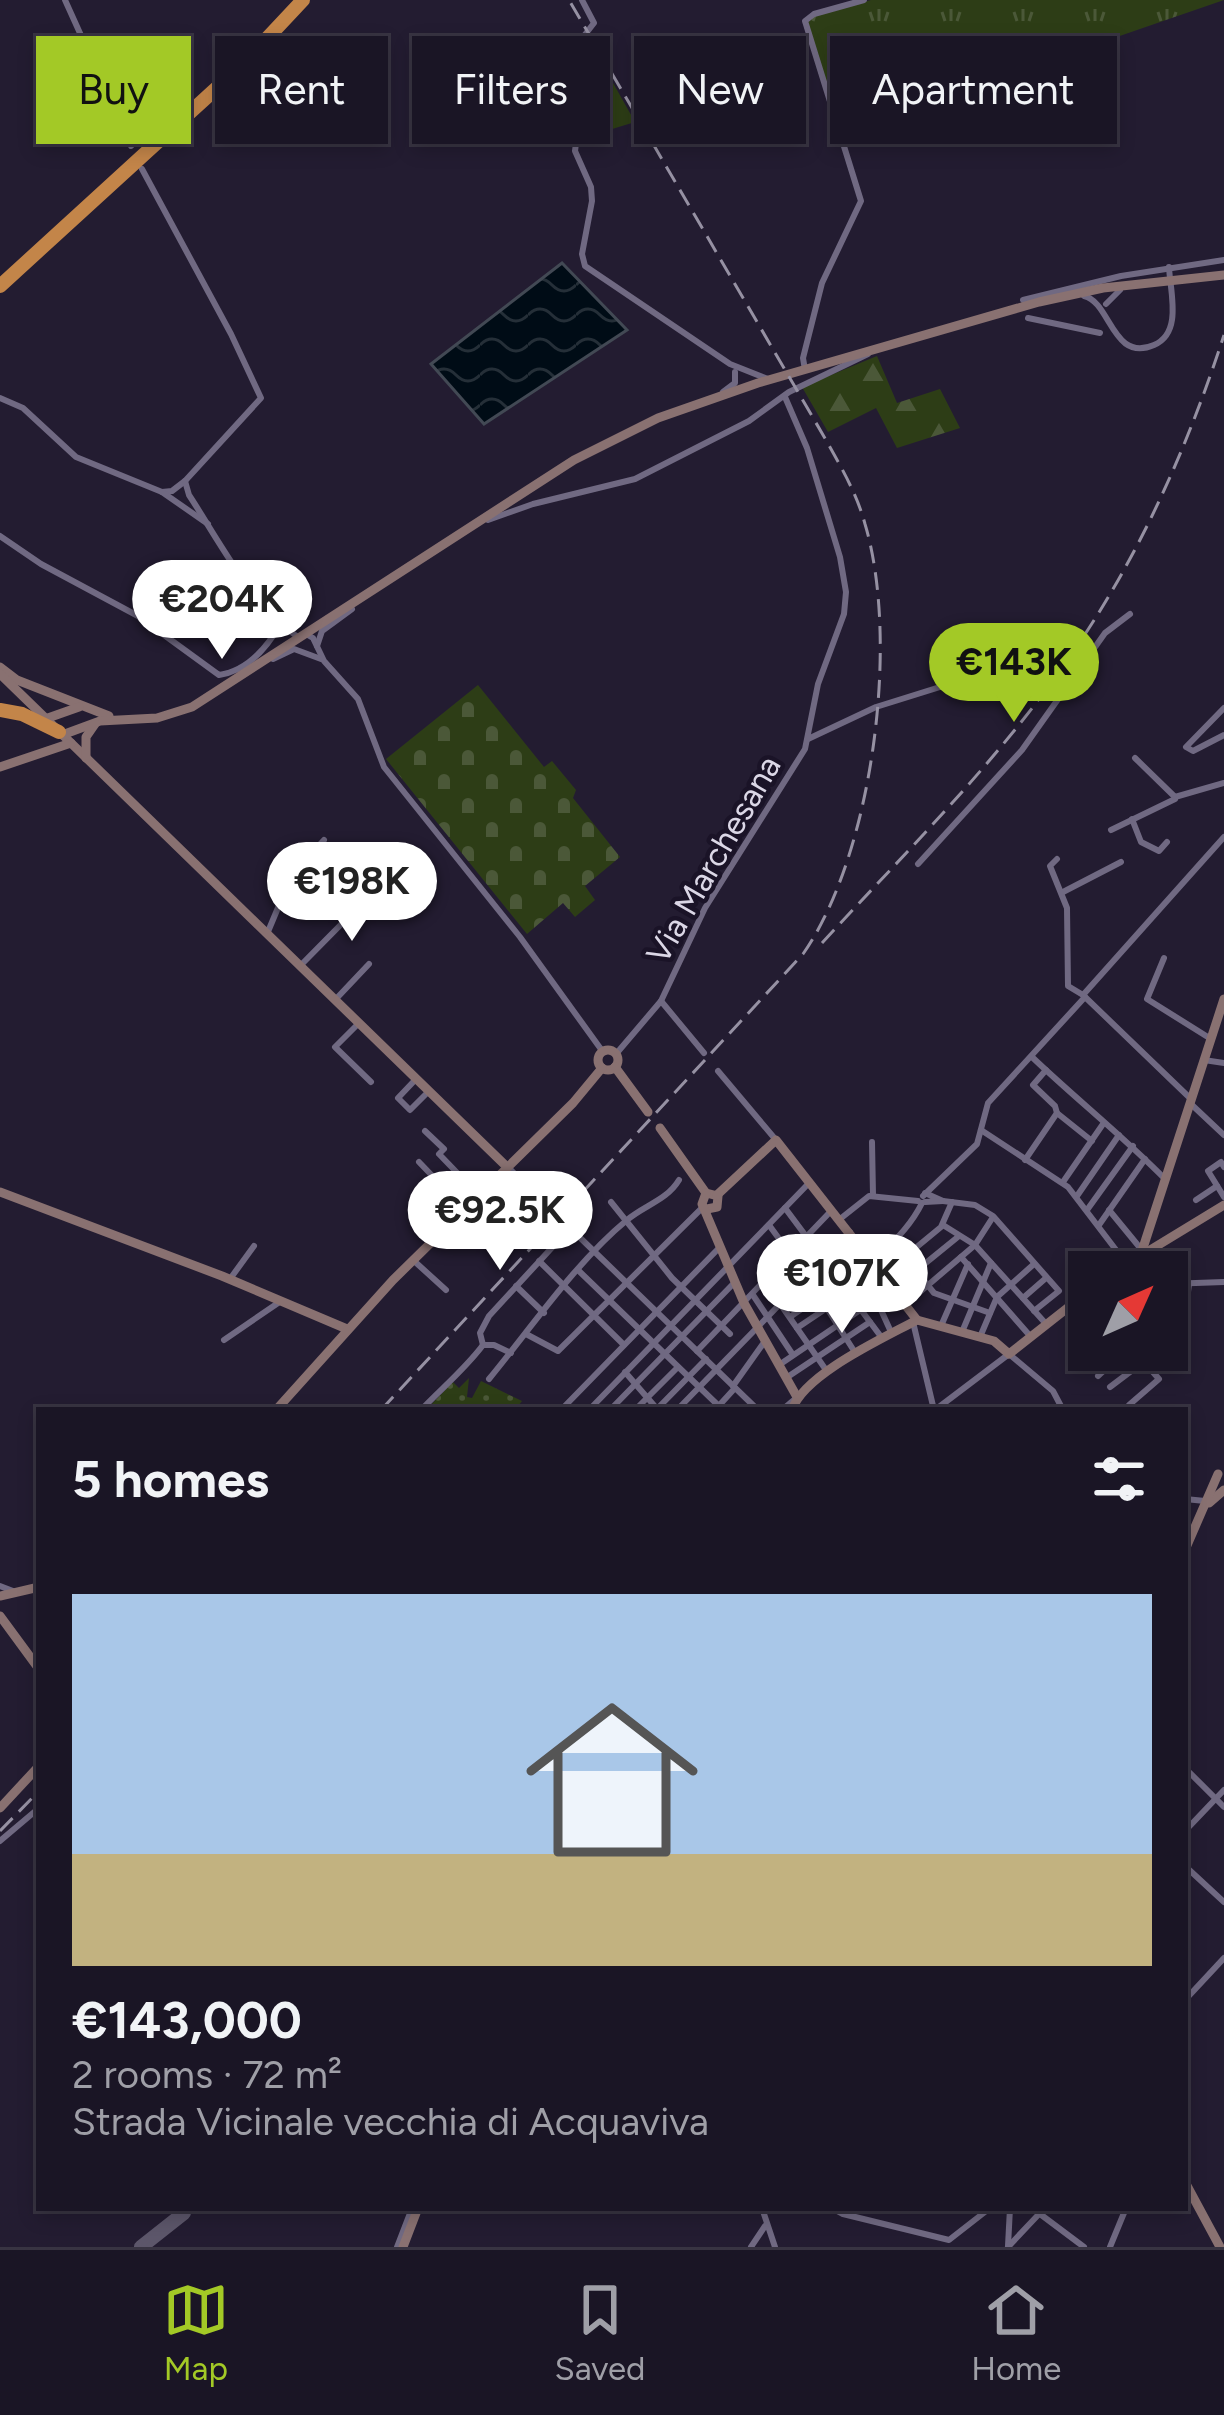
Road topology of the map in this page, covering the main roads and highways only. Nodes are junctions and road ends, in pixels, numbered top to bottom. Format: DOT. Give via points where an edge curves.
graph roads {
  1 [pos="299,1"];
  2 [pos="271,28"];
  3 [pos="0,274"];
  4 [pos="1224,274"];
  5 [pos="0,286"];
  6 [pos="0,671"];
  7 [pos="79,707"];
  8 [pos="0,710"];
  9 [pos="120,720"];
  10 [pos="100,721"];
  11 [pos="63,734"];
  12 [pos="86,758"];
  13 [pos="0,766"];
  14 [pos="1224,1000"];
  15 [pos="615,1067"];
  16 [pos="602,1068"];
  17 [pos="648,1112"];
  18 [pos="660,1128"];
  19 [pos="506,1166"];
  20 [pos="0,1192"];
  21 [pos="712,1194"];
  22 [pos="1224,1201"];
  23 [pos="1139,1251"];
  24 [pos="1151,1251"];
  25 [pos="1068,1308"];
  26 [pos="915,1321"];
  27 [pos="347,1330"];
  28 [pos="797,1397"];
  29 [pos="278,1407"];
  30 [pos="793,1407"];
  31 [pos="1218,1485"];
  32 [pos="1188,1543"];
  33 [pos="36,1587"];
  34 [pos="13,1591"];
  35 [pos="0,1596"];
  36 [pos="2,1614"];
  37 [pos="36,1665"];
  38 [pos="36,1769"];
  39 [pos="0,1808"];
  40 [pos="1188,2188"];
  41 [pos="414,2211"];
  42 [pos="400,2247"];
  43 [pos="1220,2247"];
  1 -- 2 [label="highway"];
  2 -- 3 [label="highway"];
  2 -- 5 [label="highway" via="197,107"];
  4 -- 9 [label="main road" via="1062,296 717,396 601,445 183,711"];
  6 -- 7 [label="main road"];
  6 -- 11 [label="main road"];
  7 -- 9 [label="main road"];
  7 -- 11 [label="main road"];
  8 -- 11 [label="highway"];
  9 -- 10 [label="main road"];
  10 -- 11 [label="main road"];
  10 -- 12 [label="main road" via="88,732"];
  11 -- 12 [label="main road"];
  11 -- 13 [label="main road"];
  12 -- 19 [label="main road"];
  14 -- 23 [label="main road"];
  15 -- 16 [label="main road"];
  15 -- 16 [label="main road" via="616,1054 603,1052"];
  15 -- 17 [label="main road"];
  16 -- 19 [label="main road"];
  18 -- 21 [label="main road"];
  19 -- 27 [label="main road"];
  20 -- 27 [label="main road"];
  21 -- 26 [label="main road" via="776,1140"];
  21 -- 28 [label="main road" via="705,1208 729,1267"];
  22 -- 24 [label="main road"];
  25 -- 26 [label="main road" via="1009,1354 994,1341"];
  26 -- 28 [label="main road"];
  27 -- 29 [label="main road"];
  28 -- 30 [label="main road"];
  31 -- 32 [label="main road"];
  33 -- 34 [label="main road"];
  34 -- 35 [label="main road"];
  34 -- 36 [label="main road"];
  36 -- 37 [label="main road"];
  38 -- 39 [label="main road"];
  40 -- 43 [label="main road"];
  41 -- 42 [label="main road"];
}
